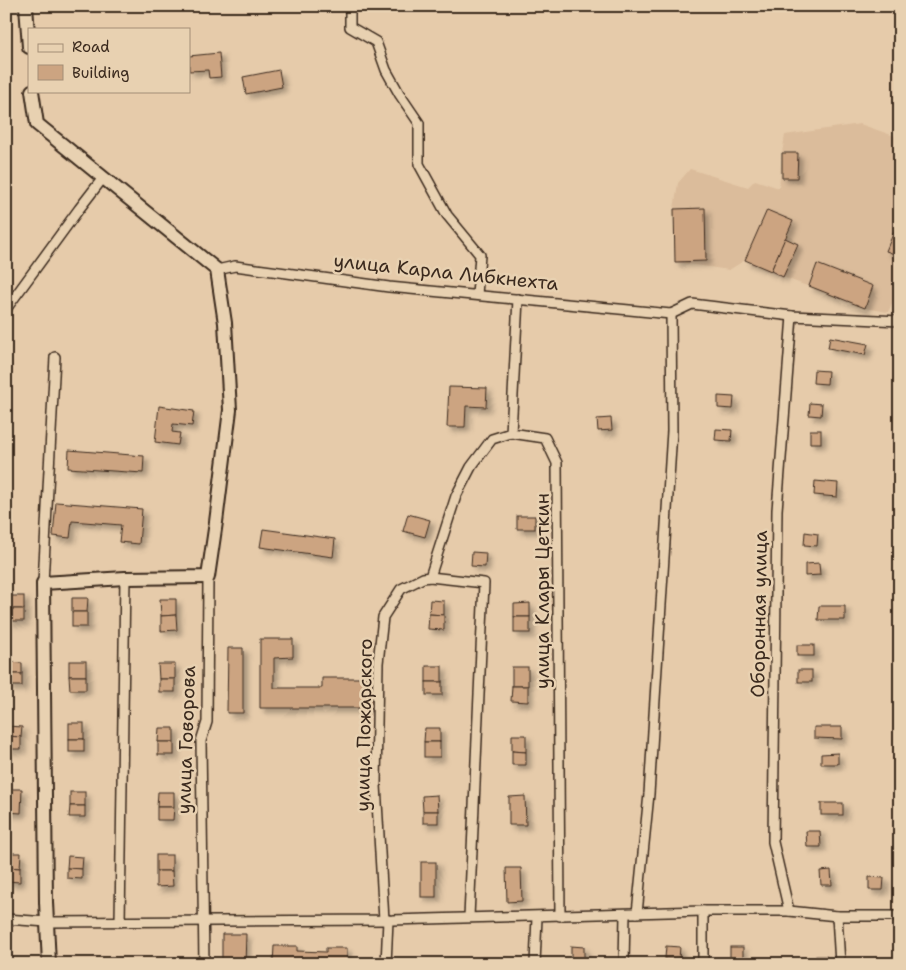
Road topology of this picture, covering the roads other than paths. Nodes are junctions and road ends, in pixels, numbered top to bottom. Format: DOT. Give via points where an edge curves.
graph roads {
  1 [pos="26,6"];
  2 [pos="350,6"];
  3 [pos="28,33"];
  4 [pos="32,92"];
  5 [pos="104,178"];
  6 [pos="217,270"];
  7 [pos="477,295"];
  8 [pos="518,299"];
  9 [pos="6,309"];
  10 [pos="670,314"];
  11 [pos="792,316"];
  12 [pos="900,321"];
  13 [pos="55,357"];
  14 [pos="511,434"];
  15 [pos="208,577"];
  16 [pos="430,577"];
  17 [pos="125,578"];
  18 [pos="43,582"];
  19 [pos="703,911"];
  20 [pos="789,911"];
  21 [pos="637,913"];
  22 [pos="625,914"];
  23 [pos="560,916"];
  24 [pos="837,916"];
  25 [pos="900,916"];
  26 [pos="469,917"];
  27 [pos="537,917"];
  28 [pos="6,919"];
  29 [pos="386,920"];
  30 [pos="47,922"];
  31 [pos="120,922"];
  32 [pos="203,922"];
  33 [pos="48,964"];
  34 [pos="204,964"];
  35 [pos="386,964"];
  36 [pos="535,964"];
  37 [pos="624,964"];
  38 [pos="703,964"];
  39 [pos="840,964"];
  1 -- 3 [label="street"];
  2 -- 7 [label="street" via="350,27 376,42 386,70 419,123 418,164 447,215 480,255"];
  4 -- 5 [label="street" via="37,124"];
  5 -- 6 [label="street"];
  5 -- 9 [label="street"];
  6 -- 7 [label="street, улица Карла Либкнехта" via="235,266 388,287"];
  6 -- 15 [label="street, улица Говорова" via="225,323 230,410"];
  7 -- 8 [label="street, улица Карла Либкнехта"];
  8 -- 10 [label="street, улица Карла Либкнехта"];
  8 -- 14 [label="street"];
  10 -- 11 [label="street, улица Карла Либкнехта" via="692,304"];
  10 -- 21 [label="street" via="672,431 649,794"];
  11 -- 12 [label="street, улица Карла Либкнехта"];
  11 -- 20 [label="street, Оборонная улица" via="777,510 773,842"];
  13 -- 18 [label="street"];
  14 -- 16 [label="street" via="492,439 470,467 456,496"];
  14 -- 23 [label="street, улица Клары Цеткин" via="545,438 557,463"];
  15 -- 17 [label="street"];
  15 -- 32 [label="street, улица Говорова" via="207,722 201,741"];
  16 -- 26 [label="street" via="484,583"];
  16 -- 29 [label="street, улица Пожарского" via="401,589 383,617 378,663 376,785"];
  17 -- 18 [label="street"];
  17 -- 31 [label="street"];
  18 -- 30 [label="street"];
  19 -- 20 [label="street"];
  19 -- 21 [label="street"];
  19 -- 38 [label="street"];
  20 -- 24 [label="street"];
  21 -- 22 [label="street"];
  22 -- 23 [label="street"];
  22 -- 37 [label="street"];
  23 -- 27 [label="street"];
  24 -- 25 [label="street"];
  24 -- 39 [label="street"];
  26 -- 27 [label="street"];
  26 -- 29 [label="street"];
  27 -- 36 [label="street"];
  28 -- 30 [label="street"];
  29 -- 32 [label="street"];
  29 -- 35 [label="street, улица Пожарского"];
  30 -- 31 [label="street"];
  30 -- 33 [label="street"];
  31 -- 32 [label="street"];
  32 -- 34 [label="street, улица Говорова"];
}
